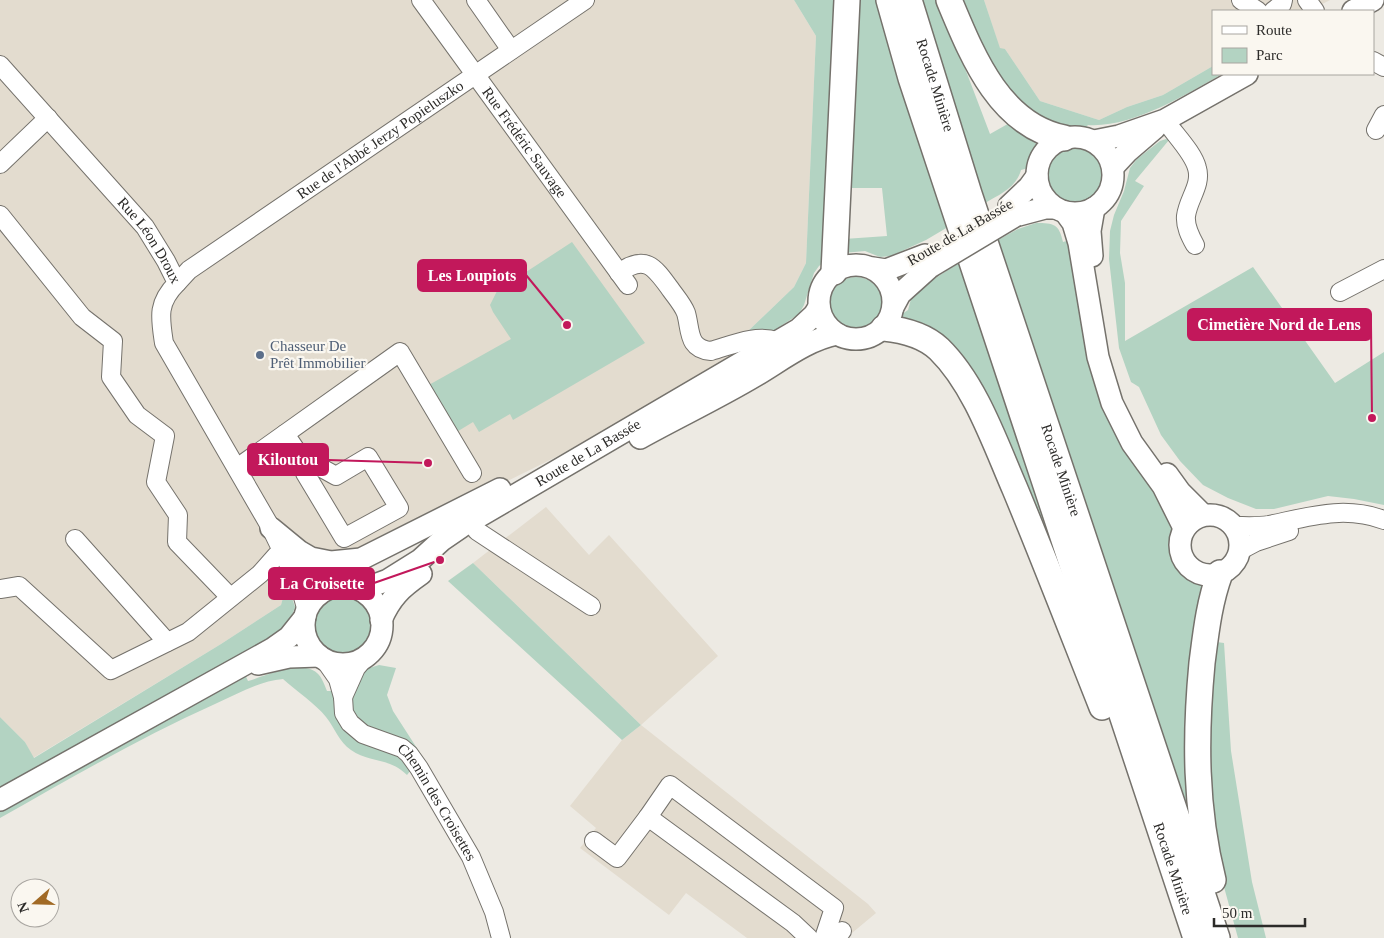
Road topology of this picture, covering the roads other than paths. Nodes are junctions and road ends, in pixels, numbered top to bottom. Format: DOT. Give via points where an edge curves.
graph roads {
  1 [pos="421,0"];
  2 [pos="465,0"];
  3 [pos="585,0"];
  4 [pos="847,0"];
  5 [pos="889,0"];
  6 [pos="909,0"];
  7 [pos="949,0"];
  8 [pos="1241,0"];
  9 [pos="1283,0"];
  10 [pos="1373,0"];
  11 [pos="481,4"];
  12 [pos="1256,10"];
  13 [pos="1274,10"];
  14 [pos="1356,10"];
  15 [pos="512,50"];
  16 [pos="0,65"];
  17 [pos="475,75"];
  18 [pos="1245,75"];
  19 [pos="48,118"];
  20 [pos="1165,120"];
  21 [pos="1064,138"];
  22 [pos="1094,141"];
  23 [pos="0,164"];
  24 [pos="1113,168"];
  25 [pos="1037,176"];
  26 [pos="1094,208"];
  27 [pos="1060,210"];
  28 [pos="1012,211"];
  29 [pos="0,215"];
  30 [pos="1194,245"];
  31 [pos="928,261"];
  32 [pos="873,268"];
  33 [pos="1384,270"];
  34 [pos="834,272"];
  35 [pos="177,283"];
  36 [pos="1340,292"];
  37 [pos="819,307"];
  38 [pos="889,317"];
  39 [pos="837,334"];
  40 [pos="778,341"];
  41 [pos="285,434"];
  42 [pos="300,456"];
  43 [pos="237,468"];
  44 [pos="472,473"];
  45 [pos="541,480"];
  46 [pos="1204,515"];
  47 [pos="1384,520"];
  48 [pos="1234,526"];
  49 [pos="271,528"];
  50 [pos="1184,528"];
  51 [pos="1384,529"];
  52 [pos="477,531"];
  53 [pos="75,539"];
  54 [pos="1239,551"];
  55 [pos="286,557"];
  56 [pos="1220,573"];
  57 [pos="346,587"];
  58 [pos="0,588"];
  59 [pos="230,597"];
  60 [pos="591,606"];
  61 [pos="306,614"];
  62 [pos="382,620"];
  63 [pos="167,642"];
  64 [pos="366,656"];
  65 [pos="322,657"];
  66 [pos="234,670"];
  67 [pos="342,697"];
  68 [pos="0,800"];
  69 [pos="648,817"];
  70 [pos="594,841"];
  71 [pos="501,938"];
  72 [pos="809,938"];
  73 [pos="824,938"];
  74 [pos="1196,938"];
  75 [pos="1217,938"];
  76 [pos="1230,938"];
  1 -- 17 [label="street, Rue Frédéric Sauvage"];
  2 -- 11 [label="street" via="468,4"];
  3 -- 15 [label="street, Rue de l'Abbé Jerzy Popieluszko"];
  4 -- 34 [label="highway"];
  5 -- 74 [label="highway, Rocade Minière" via="917,97"];
  6 -- 75 [label="highway, Rocade Minière" via="969,194"];
  7 -- 21 [label="highway" via="970,50 1007,106 1037,129"];
  8 -- 12 [label="street"];
  9 -- 13 [label="street"];
  10 -- 14 [label="main road"];
  11 -- 15 [label="street"];
  15 -- 17 [label="street, Rue de l'Abbé Jerzy Popieluszko"];
  16 -- 19 [label="street, Rue Léon Droux"];
  17 -- 35 [label="street, Rue de l'Abbé Jerzy Popieluszko" via="189,270"];
  17 -- 40 [label="street, Rue Frédéric Sauvage" via="623,279 628,267 648,264 656,269 686,311 691,338 698,348 710,351 759,338"];
  18 -- 20 [label="main road"];
  19 -- 23 [label="street"];
  19 -- 35 [label="street, Rue Léon Droux" via="145,227"];
  20 -- 22 [label="main road"];
  20 -- 24 [label="main road"];
  20 -- 30 [label="street" via="1197,166 1198,180 1186,216"];
  21 -- 22 [label="main road" via="1083,137"];
  21 -- 25 [label="main road" via="1050,146 1043,155"];
  22 -- 24 [label="main road" via="1103,148"];
  24 -- 26 [label="main road" via="1110,191"];
  25 -- 27 [label="main road" via="1046,199"];
  25 -- 28 [label="main road, Route de La Bassée"];
  26 -- 27 [label="main road" via="1085,212"];
  26 -- 46 [label="main road" via="1090,231 1092,253 1106,352 1118,391 1137,434 1180,492"];
  27 -- 28 [label="main road, Route de La Bassée"];
  27 -- 50 [label="main road" via="1073,223 1079,243 1098,357 1112,403 1132,443 1163,486"];
  28 -- 31 [label="main road, Route de La Bassée, bridge"];
  29 -- 59 [label="street" via="82,317 113,341 112,377 137,415 165,436 156,482 178,515 177,542"];
  31 -- 32 [label="main road, Route de La Bassée" via="886,270"];
  31 -- 38 [label="main road, Route de La Bassée" via="900,294"];
  32 -- 34 [label="main road" via="853,264"];
  32 -- 38 [label="main road" via="887,280 894,296"];
  33 -- 36 [label="street"];
  34 -- 37 [label="main road" via="823,284"];
  35 -- 43 [label="street, Rue Léon Droux" via="167,293 160,316 164,343"];
  37 -- 39 [label="main road" via="825,323"];
  37 -- 40 [label="main road, Route de La Bassée" via="799,329"];
  38 -- 39 [label="main road" via="874,335 862,339 849,339"];
  38 -- 74 [label="highway" via="904,330 938,348 954,366 978,405"];
  39 -- 52 [label="main road, Route de La Bassée" via="802,347"];
  40 -- 45 [label="main road, Route de La Bassée"];
  41 -- 42 [label="street"];
  41 -- 43 [label="street"];
  41 -- 44 [label="street" via="400,352"];
  42 -- 42 [label="street" via="305,473 344,538 400,508 368,457 336,476"];
  43 -- 49 [label="street, Rue Léon Droux"];
  45 -- 49 [label="main road" via="510,484 361,559 331,562 311,558"];
  45 -- 57 [label="main road, Route de La Bassée" via="461,527 420,560 388,580 369,587"];
  46 -- 48 [label="main road" via="1220,516"];
  46 -- 50 [label="main road" via="1193,519"];
  47 -- 48 [label="street" via="1334,512 1267,525"];
  48 -- 54 [label="main road"];
  49 -- 55 [label="street, Rue Léon Droux"];
  50 -- 56 [label="main road" via="1180,551 1186,564 1200,574"];
  51 -- 54 [label="street" via="1360,522 1309,525 1271,536"];
  52 -- 60 [label="street"];
  52 -- 62 [label="main road, Route de La Bassée" via="400,589"];
  53 -- 63 [label="street"];
  54 -- 56 [label="main road" via="1231,566"];
  55 -- 57 [label="street, Rue Léon Droux" via="314,577"];
  55 -- 59 [label="street"];
  55 -- 61 [label="street, Rue Léon Droux" via="304,599"];
  56 -- 76 [label="highway" via="1207,619 1199,696 1197,776 1207,854"];
  57 -- 61 [label="main road" via="328,589 319,594"];
  57 -- 62 [label="main road" via="364,592 372,599"];
  58 -- 63 [label="street" via="19,586 111,670"];
  59 -- 63 [label="street" via="188,632"];
  61 -- 65 [label="main road" via="305,634"];
  61 -- 66 [label="main road" via="289,637"];
  62 -- 64 [label="main road" via="378,640"];
  64 -- 65 [label="main road" via="345,664"];
  64 -- 67 [label="street" via="356,668"];
  65 -- 66 [label="main road" via="289,657"];
  65 -- 67 [label="street, Chemin des Croisettes" via="338,679"];
  66 -- 68 [label="main road"];
  67 -- 71 [label="street, Chemin des Croisettes" via="344,713 350,723 362,734 402,748 419,768 471,857"];
  69 -- 70 [label="street" via="617,858"];
  69 -- 72 [label="street"];
  69 -- 73 [label="street" via="670,785 834,908"];
}
